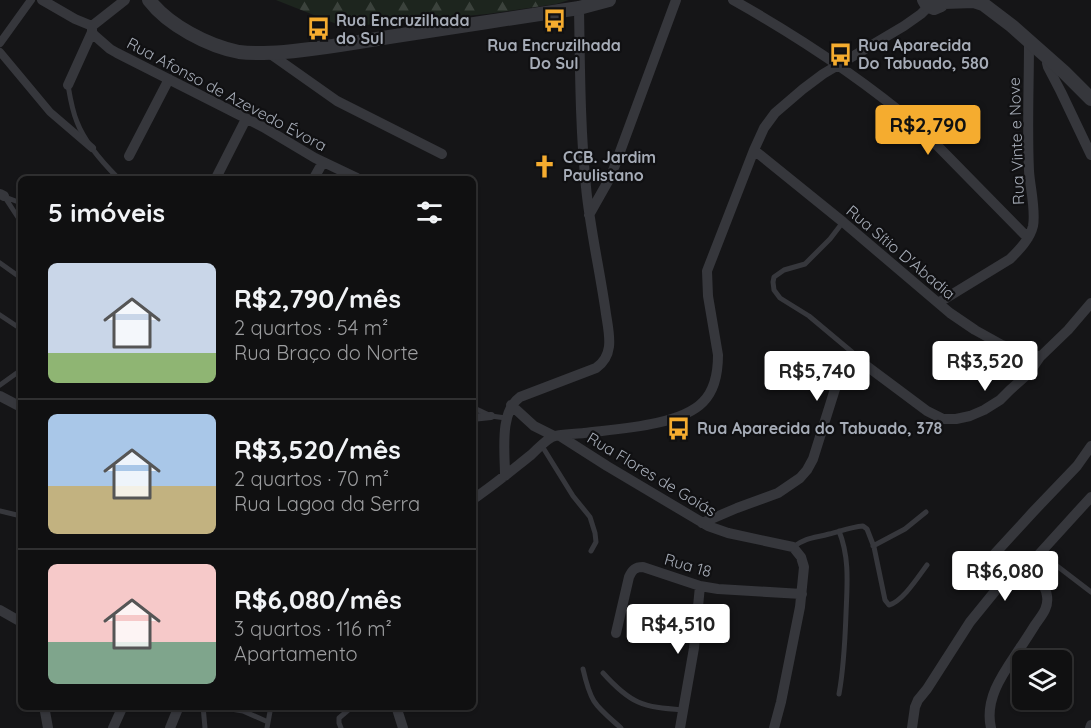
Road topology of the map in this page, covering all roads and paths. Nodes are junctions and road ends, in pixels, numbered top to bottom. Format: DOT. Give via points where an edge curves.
graph roads {
  1 [pos="31,0"];
  2 [pos="125,0"];
  3 [pos="149,0"];
  4 [pos="609,0"];
  5 [pos="676,0"];
  6 [pos="733,0"];
  7 [pos="48,1"];
  8 [pos="944,1"];
  9 [pos="982,2"];
  10 [pos="926,3"];
  11 [pos="579,8"];
  12 [pos="92,29"];
  13 [pos="1029,42"];
  14 [pos="0,43"];
  15 [pos="0,52"];
  16 [pos="269,53"];
  17 [pos="1048,58"];
  18 [pos="838,65"];
  19 [pos="169,79"];
  20 [pos="68,85"];
  21 [pos="1091,99"];
  22 [pos="246,119"];
  23 [pos="92,148"];
  24 [pos="754,150"];
  25 [pos="442,154"];
  26 [pos="1091,154"];
  27 [pos="129,156"];
  28 [pos="323,162"];
  29 [pos="116,176"];
  30 [pos="217,176"];
  31 [pos="316,176"];
  32 [pos="353,176"];
  33 [pos="2,195"];
  34 [pos="18,202"];
  35 [pos="589,215"];
  36 [pos="18,218"];
  37 [pos="843,222"];
  38 [pos="1028,237"];
  39 [pos="0,263"];
  40 [pos="18,276"];
  41 [pos="938,303"];
  42 [pos="1091,303"];
  43 [pos="0,315"];
  44 [pos="18,327"];
  45 [pos="1040,357"];
  46 [pos="860,362"];
  47 [pos="18,372"];
  48 [pos="0,385"];
  49 [pos="0,396"];
  50 [pos="18,405"];
  51 [pos="511,405"];
  52 [pos="476,409"];
  53 [pos="491,416"];
  54 [pos="476,418"];
  55 [pos="506,418"];
  56 [pos="557,436"];
  57 [pos="542,446"];
  58 [pos="1091,446"];
  59 [pos="505,476"];
  60 [pos="476,497"];
  61 [pos="1091,497"];
  62 [pos="0,511"];
  63 [pos="926,512"];
  64 [pos="18,515"];
  65 [pos="702,523"];
  66 [pos="839,531"];
  67 [pos="873,546"];
  68 [pos="793,547"];
  69 [pos="591,552"];
  70 [pos="1040,553"];
  71 [pos="1030,563"];
  72 [pos="927,565"];
  73 [pos="700,586"];
  74 [pos="996,590"];
  75 [pos="1091,592"];
  76 [pos="802,594"];
  77 [pos="0,610"];
  78 [pos="18,620"];
  79 [pos="616,633"];
  80 [pos="583,669"];
  81 [pos="603,673"];
  82 [pos="839,694"];
  83 [pos="45,710"];
  84 [pos="121,710"];
  85 [pos="177,710"];
  86 [pos="203,710"];
  87 [pos="237,710"];
  88 [pos="270,710"];
  89 [pos="348,710"];
  90 [pos="397,710"];
  91 [pos="683,710"];
  92 [pos="268,725"];
  93 [pos="48,728"];
  94 [pos="113,728"];
  95 [pos="170,728"];
  96 [pos="205,728"];
  97 [pos="341,728"];
  98 [pos="403,728"];
  99 [pos="621,728"];
  100 [pos="680,728"];
  101 [pos="774,728"];
  102 [pos="912,728"];
  103 [pos="991,728"];
  1 -- 14 [label="street"];
  2 -- 12 [label="street"];
  3 -- 16 [label="street" via="169,20 208,42 238,52"];
  4 -- 11 [label="street"];
  5 -- 35 [label="street" via="611,176"];
  6 -- 18 [label="street"];
  7 -- 12 [label="street, Rua Afonso de Azevedo Évora"];
  8 -- 9 [label="street"];
  8 -- 10 [label="street" via="934,8"];
  9 -- 13 [label="street"];
  10 -- 18 [label="street" via="921,14 904,26"];
  11 -- 16 [label="street"];
  11 -- 35 [label="street"];
  12 -- 19 [label="street, Rua Afonso de Azevedo Évora" via="110,49"];
  12 -- 20 [label="street"];
  13 -- 17 [label="street"];
  13 -- 38 [label="street, Rua Vinte e Nove" via="1029,172 1034,221"];
  15 -- 23 [label="street" via="50,112"];
  16 -- 25 [label="street" via="337,101"];
  17 -- 21 [label="street"];
  17 -- 26 [label="street" via="1048,67"];
  18 -- 24 [label="street" via="775,113"];
  18 -- 38 [label="street" via="919,127"];
  19 -- 22 [label="street, Rua Afonso de Azevedo Évora"];
  19 -- 27 [label="street"];
  20 -- 23 [label="lane" via="76,121"];
  22 -- 28 [label="street, Rua Afonso de Azevedo Évora"];
  22 -- 30 [label="street"];
  23 -- 29 [label="lane"];
  24 -- 37 [label="street, Rua Sítio D'Abadia"];
  24 -- 56 [label="street" via="708,271 718,355 716,378 707,396 686,414 662,422"];
  28 -- 31 [label="street"];
  28 -- 32 [label="street, Rua Afonso de Azevedo Évora"];
  33 -- 34 [label="lane"];
  33 -- 36 [label="lane"];
  35 -- 51 [label="street" via="610,340 608,354 596,368 520,397"];
  37 -- 41 [label="street, Rua Sítio D'Abadia"];
  37 -- 46 [label="lane" via="805,264 784,270 773,282 780,298 809,316"];
  38 -- 41 [label="street" via="1010,259"];
  39 -- 40 [label="lane"];
  41 -- 45 [label="street, Rua Sítio D'Abadia" via="1002,345"];
  42 -- 45 [label="street"];
  43 -- 44 [label="lane"];
  45 -- 46 [label="street" via="1000,400 956,419 943,419 927,411"];
  46 -- 65 [label="street" via="835,389 807,470 778,493"];
  47 -- 48 [label="lane"];
  49 -- 50 [label="street"];
  51 -- 55 [label="street"];
  51 -- 56 [label="street, Rua Flores de Goiás" via="534,426"];
  52 -- 53 [label="lane"];
  53 -- 54 [label="street"];
  53 -- 55 [label="lane"];
  55 -- 59 [label="street"];
  56 -- 57 [label="street"];
  56 -- 65 [label="street, Rua Flores de Goiás"];
  57 -- 59 [label="street"];
  57 -- 69 [label="lane" via="590,518 596,542"];
  58 -- 74 [label="street" via="989,560 986,570"];
  59 -- 60 [label="street"];
  61 -- 70 [label="street"];
  62 -- 64 [label="lane"];
  63 -- 67 [label="lane"];
  65 -- 68 [label="street, Rua Flores de Goiás" via="728,533"];
  66 -- 67 [label="lane" via="863,526"];
  66 -- 68 [label="lane" via="807,538"];
  66 -- 82 [label="lane" via="845,548 848,585"];
  67 -- 72 [label="lane" via="889,605 904,594"];
  68 -- 76 [label="street" via="804,567"];
  70 -- 71 [label="street"];
  70 -- 75 [label="lane"];
  71 -- 74 [label="street"];
  71 -- 103 [label="street" via="1046,590 1047,606 998,683 989,713"];
  73 -- 76 [label="street, Rua 18"];
  73 -- 79 [label="street, Rua 18" via="643,567 635,568 629,577"];
  73 -- 91 [label="street"];
  74 -- 102 [label="street" via="918,700"];
  76 -- 101 [label="street"];
  77 -- 78 [label="street"];
  80 -- 99 [label="lane" via="594,704"];
  81 -- 91 [label="lane" via="620,691 638,702"];
  83 -- 93 [label="street"];
  84 -- 94 [label="street"];
  85 -- 95 [label="street"];
  86 -- 96 [label="lane"];
  87 -- 92 [label="lane"];
  88 -- 92 [label="lane"];
  89 -- 97 [label="lane" via="339,718"];
  90 -- 98 [label="street"];
  91 -- 100 [label="street"];
}
